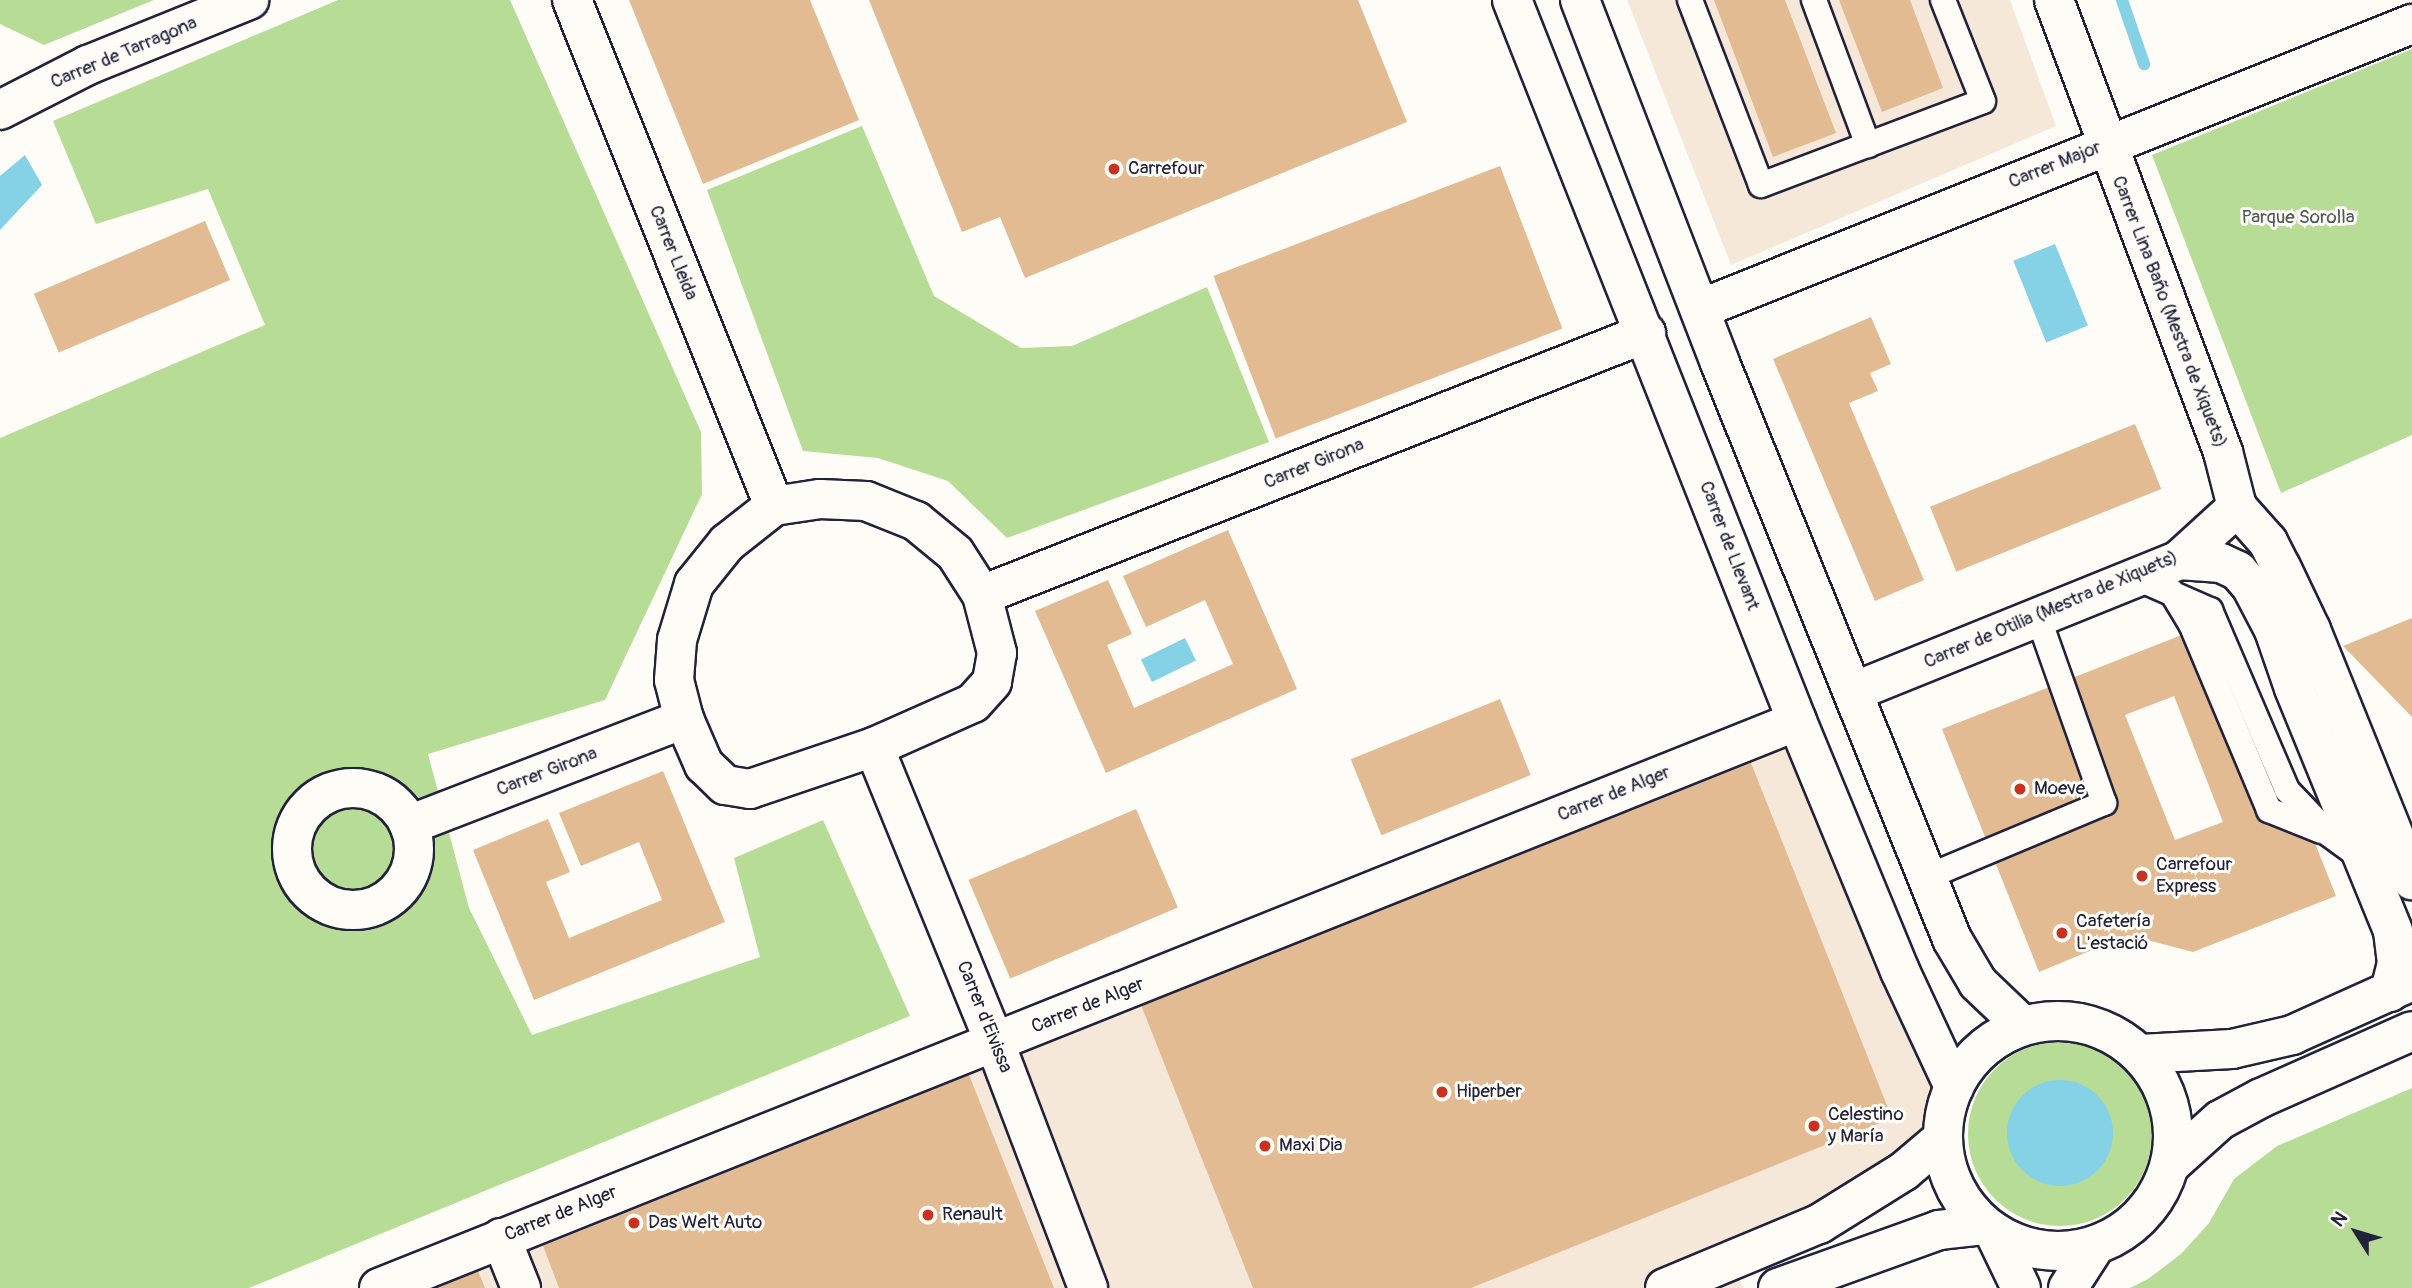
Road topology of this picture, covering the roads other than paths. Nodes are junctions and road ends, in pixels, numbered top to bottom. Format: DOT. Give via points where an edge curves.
graph roads {
  1 [pos="249,0"];
  2 [pos="572,0"];
  3 [pos="1512,0"];
  4 [pos="1580,0"];
  5 [pos="1690,0"];
  6 [pos="1814,0"];
  7 [pos="1943,0"];
  8 [pos="2054,0"];
  9 [pos="2412,24"];
  10 [pos="0,110"];
  11 [pos="1868,145"];
  12 [pos="2106,145"];
  13 [pos="1700,309"];
  14 [pos="1646,333"];
  15 [pos="774,506"];
  16 [pos="2236,507"];
  17 [pos="2162,576"];
  18 [pos="982,595"];
  19 [pos="2038,617"];
  20 [pos="1853,692"];
  21 [pos="684,719"];
  22 [pos="1797,721"];
  23 [pos="874,747"];
  24 [pos="410,825"];
  25 [pos="2362,859"];
  26 [pos="1927,877"];
  27 [pos="2412,880"];
  28 [pos="2401,986"];
  29 [pos="2023,1026"];
  30 [pos="2412,1031"];
  31 [pos="995,1043"];
  32 [pos="2140,1054"];
  33 [pos="1954,1087"];
  34 [pos="1942,1138"];
  35 [pos="2171,1164"];
  36 [pos="1989,1229"];
  37 [pos="501,1238"];
  38 [pos="2095,1245"];
  39 [pos="1787,1286"];
  40 [pos="379,1288"];
  41 [pos="521,1288"];
  42 [pos="1088,1288"];
  43 [pos="1665,1288"];
  44 [pos="2021,1288"];
  45 [pos="2068,1288"];
  1 -- 10 [label="street, Carrer de Tarragona" via="88,65"];
  2 -- 15 [label="street, Carrer Lleida"];
  3 -- 14 [label="street, Carrer de Llevant"];
  4 -- 13 [label="street"];
  5 -- 11 [label="lane" via="1761,185"];
  6 -- 11 [label="lane"];
  7 -- 11 [label="lane" via="1983,102"];
  8 -- 12 [label="street, Carrer Lina Baño (Mestra de Xiquets)"];
  9 -- 12 [label="street, Carrer Major"];
  12 -- 13 [label="street, Carrer Major"];
  12 -- 16 [label="street, Carrer Lina Baño (Mestra de Xiquets)" via="2222,452"];
  13 -- 20 [label="street"];
  14 -- 18 [label="street, Carrer Girona"];
  14 -- 22 [label="street, Carrer de Llevant"];
  15 -- 18 [label="street" via="820,499 866,500 916,520 956,553"];
  15 -- 21 [label="street" via="727,542 694,584 677,640 674,680"];
  16 -- 17 [label="street, Carrer de Otilia (Mestra de Xiquets)"];
  16 -- 27 [label="street" via="2268,542 2311,630"];
  17 -- 19 [label="street, Carrer de Otilia (Mestra de Xiquets)"];
  17 -- 25 [label="lane" via="2191,624 2269,810 2330,835"];
  17 -- 25 [label="street" via="2221,563 2238,570 2251,586 2274,630"];
  18 -- 23 [label="street" via="998,653 992,682 973,703"];
  19 -- 20 [label="street, Carrer de Otilia (Mestra de Xiquets)"];
  19 -- 26 [label="lane" via="2104,803"];
  20 -- 26 [label="street"];
  21 -- 23 [label="street" via="704,765 725,785 750,789"];
  21 -- 24 [label="street, Carrer Girona"];
  22 -- 31 [label="street, Carrer de Alger"];
  22 -- 33 [label="street, Carrer de Llevant" via="1900,971"];
  23 -- 31 [label="street, Carrer d'Eivissa"];
  25 -- 28 [label="street" via="2393,931"];
  26 -- 29 [label="street" via="1952,939 1978,983"];
  28 -- 32 [label="street" via="2292,1035 2232,1049"];
  29 -- 32 [label="street" via="2048,1021 2085,1024 2120,1038"];
  29 -- 33 [label="street" via="1995,1040 1971,1060"];
  30 -- 35 [label="street" via="2250,1103 2220,1120"];
  31 -- 37 [label="street, Carrer de Alger"];
  31 -- 42 [label="street, Carrer d'Eivissa"];
  32 -- 35 [label="street" via="2158,1077 2170,1105 2174,1134"];
  33 -- 34 [label="street"];
  34 -- 36 [label="street" via="1948,1170 1962,1200"];
  34 -- 43 [label="street" via="1904,1171 1819,1224"];
  35 -- 38 [label="street" via="2160,1191 2143,1214 2121,1233"];
  36 -- 38 [label="street" via="2043,1251"];
  36 -- 39 [label="street" via="1939,1230"];
  36 -- 44 [label="street"];
  37 -- 40 [label="street, Carrer de Alger"];
  37 -- 41 [label="street"];
  38 -- 45 [label="street"];
}
